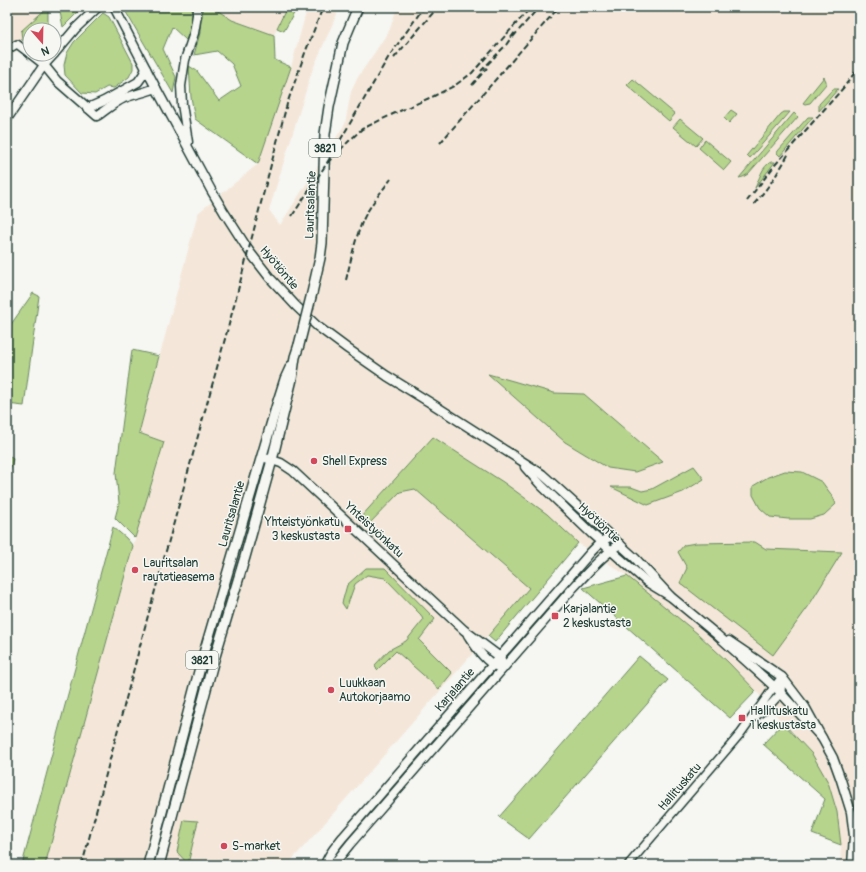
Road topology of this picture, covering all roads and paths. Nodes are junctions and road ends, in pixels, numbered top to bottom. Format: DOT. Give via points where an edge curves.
graph roads {
  1 [pos="98,7"];
  2 [pos="114,7"];
  3 [pos="197,7"];
  4 [pos="358,7"];
  5 [pos="62,45"];
  6 [pos="22,48"];
  7 [pos="7,50"];
  8 [pos="40,62"];
  9 [pos="47,62"];
  10 [pos="44,65"];
  11 [pos="146,69"];
  12 [pos="156,88"];
  13 [pos="88,108"];
  14 [pos="7,119"];
  15 [pos="189,150"];
  16 [pos="295,357"];
  17 [pos="262,457"];
  18 [pos="518,459"];
  19 [pos="272,460"];
  20 [pos="611,536"];
  21 [pos="601,542"];
  22 [pos="620,544"];
  23 [pos="611,550"];
  24 [pos="670,596"];
  25 [pos="464,630"];
  26 [pos="716,634"];
  27 [pos="500,657"];
  28 [pos="493,665"];
  29 [pos="504,668"];
  30 [pos="782,677"];
  31 [pos="774,687"];
  32 [pos="781,693"];
  33 [pos="749,722"];
  34 [pos="822,738"];
  35 [pos="148,865"];
  36 [pos="159,865"];
  37 [pos="325,865"];
  38 [pos="333,865"];
  39 [pos="628,865"];
  40 [pos="852,865"];
  1 -- 5 [label="main road"];
  2 -- 11 [label="main road, Hyötiöntie"];
  3 -- 15 [label="main road" via="194,33 185,60 181,86"];
  4 -- 16 [label="main road, Lauritsalantie / 3821, bridge" via="344,42 328,107 322,243"];
  6 -- 7 [label="street" via="17,44"];
  8 -- 10 [label="street"];
  9 -- 10 [label="main road"];
  10 -- 13 [label="main road" via="57,81"];
  10 -- 14 [label="main road"];
  11 -- 12 [label="main road, Hyötiöntie"];
  11 -- 13 [label="main road" via="138,82"];
  12 -- 13 [label="main road" via="124,98 97,116"];
  12 -- 15 [label="main road, Hyötiöntie"];
  15 -- 18 [label="main road, Hyötiöntie" via="249,251 270,278 317,326 387,376"];
  16 -- 17 [label="main road, Lauritsalantie / 3821" via="285,379"];
  16 -- 19 [label="main road, Lauritsalantie"];
  17 -- 19 [label="main road, Yhteistyönkatu"];
  17 -- 35 [label="main road, Lauritsalantie / 3821" via="202,660"];
  18 -- 20 [label="main road, Hyötiöntie" via="542,474"];
  18 -- 21 [label="main road, Hyötiöntie"];
  19 -- 25 [label="main road, Yhteistyönkatu" via="293,471"];
  19 -- 36 [label="main road, Lauritsalantie" via="213,663"];
  20 -- 21 [label="main road, Karjalantie"];
  20 -- 22 [label="main road, Hyötiöntie"];
  21 -- 23 [label="main road, Hyötiöntie"];
  21 -- 27 [label="main road, Karjalantie"];
  22 -- 23 [label="main road, Karjalantie"];
  22 -- 24 [label="main road, Hyötiöntie"];
  23 -- 24 [label="main road, Hyötiöntie" via="647,582"];
  23 -- 29 [label="main road, Karjalantie" via="573,588"];
  24 -- 26 [label="main road, Hyötiöntie"];
  25 -- 27 [label="main road, Yhteistyönkatu"];
  25 -- 28 [label="main road, Yhteistyönkatu"];
  26 -- 30 [label="main road, Hyötiöntie"];
  26 -- 31 [label="main road, Hyötiöntie"];
  27 -- 28 [label="main road, Karjalantie"];
  27 -- 29 [label="main road"];
  28 -- 29 [label="main road"];
  28 -- 37 [label="main road, Karjalantie" via="343,838"];
  29 -- 38 [label="main road, Karjalantie"];
  30 -- 31 [label="street, Hallituskatu"];
  30 -- 32 [label="street"];
  30 -- 34 [label="main road, Hyötiöntie" via="805,707"];
  31 -- 32 [label="main road, Hyötiöntie"];
  31 -- 33 [label="street, Hallituskatu"];
  32 -- 33 [label="street, Hallituskatu" via="772,704"];
  32 -- 34 [label="main road, Hyötiöntie"];
  33 -- 39 [label="street, Hallituskatu"];
  34 -- 40 [label="main road, Hyötiöntie" via="833,758 851,812 854,836"];
}
